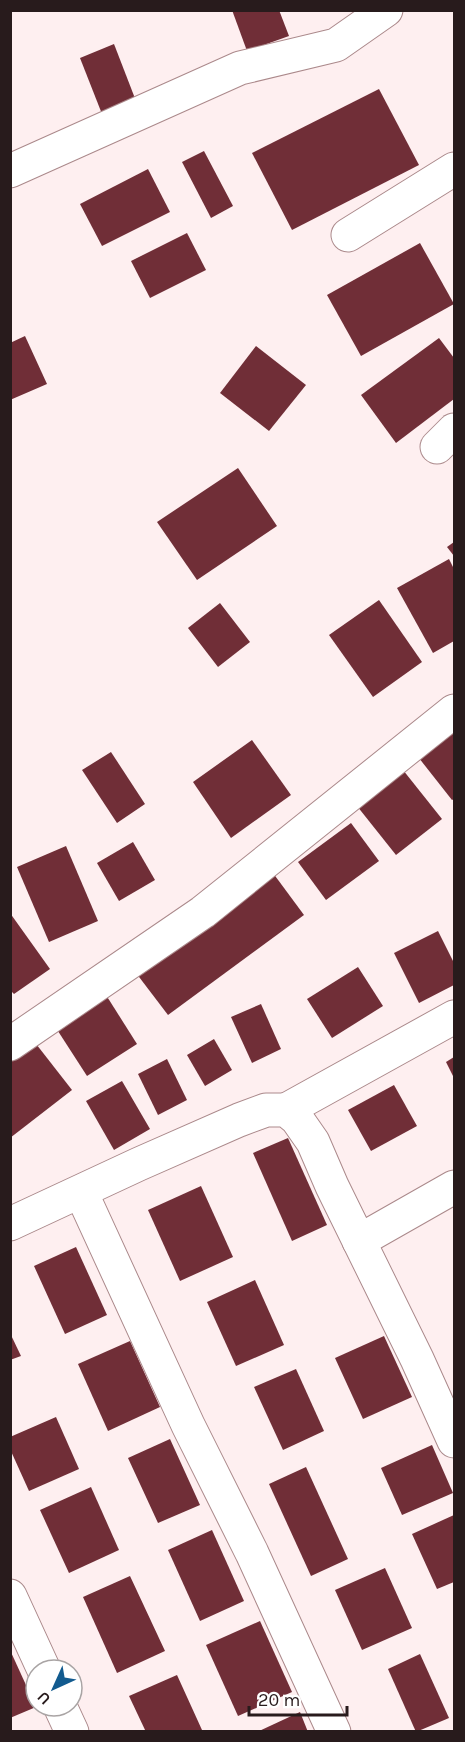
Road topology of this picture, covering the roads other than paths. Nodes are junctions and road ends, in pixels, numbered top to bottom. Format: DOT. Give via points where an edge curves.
graph roads {
  1 [pos="386,10"];
  2 [pos="454,170"];
  3 [pos="10,171"];
  4 [pos="348,235"];
  5 [pos="454,711"];
  6 [pos="454,1017"];
  7 [pos="10,1044"];
  8 [pos="286,1110"];
  9 [pos="454,1187"];
  10 [pos="81,1192"];
  11 [pos="10,1224"];
  12 [pos="358,1241"];
  13 [pos="454,1441"];
  14 [pos="10,1596"];
  15 [pos="38,1658"];
  16 [pos="334,1731"];
  1 -- 3 [label="street" via="336,45 240,68"];
  2 -- 4 [label="street"];
  5 -- 7 [label="street" via="203,912"];
  6 -- 8 [label="street"];
  8 -- 10 [label="street" via="266,1110 239,1120"];
  8 -- 12 [label="street" via="313,1142"];
  9 -- 12 [label="street"];
  10 -- 11 [label="street"];
  10 -- 16 [label="street"];
  12 -- 13 [label="street"];
  14 -- 15 [label="street"];
}
